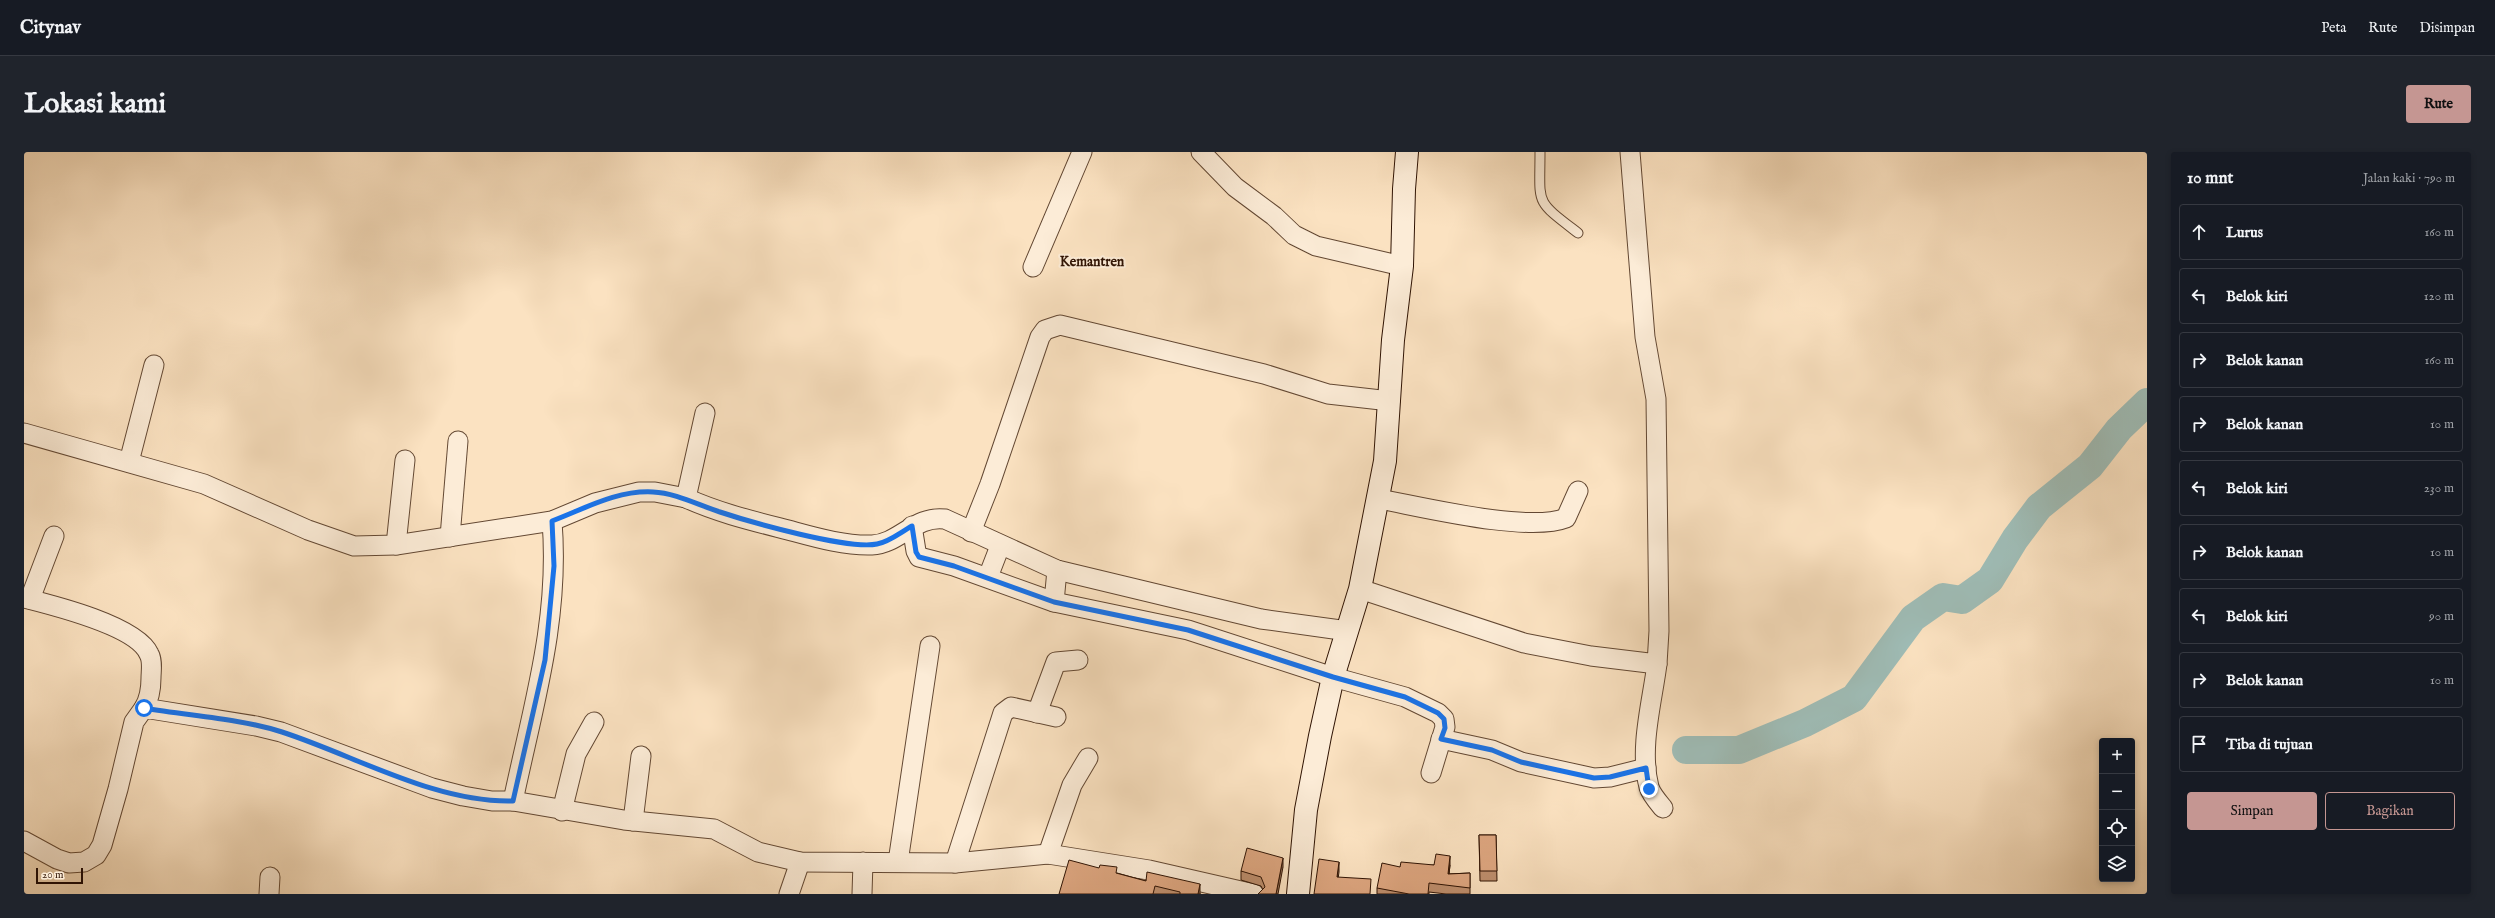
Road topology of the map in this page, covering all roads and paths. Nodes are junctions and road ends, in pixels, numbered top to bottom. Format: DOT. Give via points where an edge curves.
graph roads {
  1 [pos="1082,152"];
  2 [pos="1201,152"];
  3 [pos="1407,152"];
  4 [pos="1540,152"];
  5 [pos="1630,152"];
  6 [pos="1578,232"];
  7 [pos="1402,266"];
  8 [pos="1033,267"];
  9 [pos="154,365"];
  10 [pos="1390,401"];
  11 [pos="705,413"];
  12 [pos="24,433"];
  13 [pos="458,441"];
  14 [pos="405,460"];
  15 [pos="129,462"];
  16 [pos="1578,491"];
  17 [pos="686,498"];
  18 [pos="1379,499"];
  19 [pos="553,531"];
  20 [pos="971,532"];
  21 [pos="54,536"];
  22 [pos="450,537"];
  23 [pos="914,538"];
  24 [pos="396,545"];
  25 [pos="998,550"];
  26 [pos="989,574"];
  27 [pos="1055,585"];
  28 [pos="1360,589"];
  29 [pos="27,598"];
  30 [pos="1205,620"];
  31 [pos="1344,642"];
  32 [pos="930,646"];
  33 [pos="1078,660"];
  34 [pos="1657,664"];
  35 [pos="1333,677"];
  36 [pos="144,708"];
  37 [pos="1037,713"];
  38 [pos="1056,717"];
  39 [pos="594,722"];
  40 [pos="1441,739"];
  41 [pos="642,756"];
  42 [pos="1088,758"];
  43 [pos="1646,768"];
  44 [pos="1431,773"];
  45 [pos="513,801"];
  46 [pos="1663,808"];
  47 [pos="562,811"];
  48 [pos="633,821"];
  49 [pos="24,841"];
  50 [pos="1048,854"];
  51 [pos="800,862"];
  52 [pos="864,862"];
  53 [pos="898,862"];
  54 [pos="955,863"];
  55 [pos="789,894"];
  56 [pos="862,894"];
  57 [pos="1254,894"];
  58 [pos="1298,894"];
  1 -- 8 [label="street"];
  2 -- 7 [label="street" via="1235,187 1274,216 1294,235 1316,246"];
  3 -- 7 [label="street"];
  4 -- 6 [label="lane" via="1538,191 1544,206"];
  5 -- 34 [label="street" via="1645,337 1656,399 1659,632"];
  7 -- 10 [label="street" via="1393,340"];
  9 -- 15 [label="street"];
  10 -- 18 [label="street"];
  10 -- 20 [label="street" via="1328,394 1217,363 1060,325 1050,327 1040,337"];
  11 -- 17 [label="street"];
  12 -- 15 [label="street"];
  13 -- 22 [label="street"];
  14 -- 24 [label="street"];
  15 -- 24 [label="street" via="204,484 338,542 354,546"];
  16 -- 18 [label="street" via="1566,518 1557,522 1499,520"];
  17 -- 19 [label="street" via="655,492 639,492 595,503"];
  17 -- 23 [label="street" via="722,513 832,541 872,545"];
  18 -- 28 [label="street"];
  19 -- 22 [label="street"];
  19 -- 45 [label="street" via="553,592 545,660"];
  20 -- 23 [label="street" via="936,518"];
  20 -- 25 [label="street"];
  21 -- 29 [label="street"];
  22 -- 24 [label="street"];
  23 -- 26 [label="street" via="919,557"];
  25 -- 26 [label="street"];
  25 -- 27 [label="street"];
  26 -- 27 [label="street"];
  27 -- 30 [label="street"];
  27 -- 30 [label="street" via="1124,615"];
  28 -- 31 [label="street"];
  28 -- 34 [label="street" via="1524,643 1591,656"];
  29 -- 36 [label="street" via="88,616 141,644 151,659 150,696"];
  30 -- 31 [label="street" via="1261,619"];
  30 -- 35 [label="street"];
  31 -- 35 [label="street"];
  32 -- 53 [label="street"];
  33 -- 37 [label="street" via="1056,662"];
  34 -- 43 [label="street" via="1646,747"];
  35 -- 40 [label="street" via="1405,697 1438,713 1444,719 1445,728"];
  35 -- 58 [label="street" via="1306,810"];
  36 -- 45 [label="street" via="268,728 432,788 476,799"];
  36 -- 49 [label="street" via="134,722 102,845 96,855 84,862 69,863"];
  37 -- 38 [label="street"];
  37 -- 54 [label="street" via="1011,707 1003,712"];
  39 -- 47 [label="street" via="576,754"];
  40 -- 43 [label="street" via="1492,750 1521,762 1602,778"];
  40 -- 44 [label="street"];
  41 -- 48 [label="street"];
  42 -- 50 [label="street" via="1072,785"];
  43 -- 46 [label="street" via="1649,789"];
  45 -- 47 [label="street"];
  47 -- 48 [label="street"];
  48 -- 51 [label="street" via="714,829 758,852"];
  50 -- 54 [label="street"];
  50 -- 57 [label="street" via="1149,870"];
  51 -- 52 [label="street"];
  51 -- 55 [label="street"];
  52 -- 53 [label="street"];
  52 -- 56 [label="street"];
  53 -- 54 [label="street"];
}
